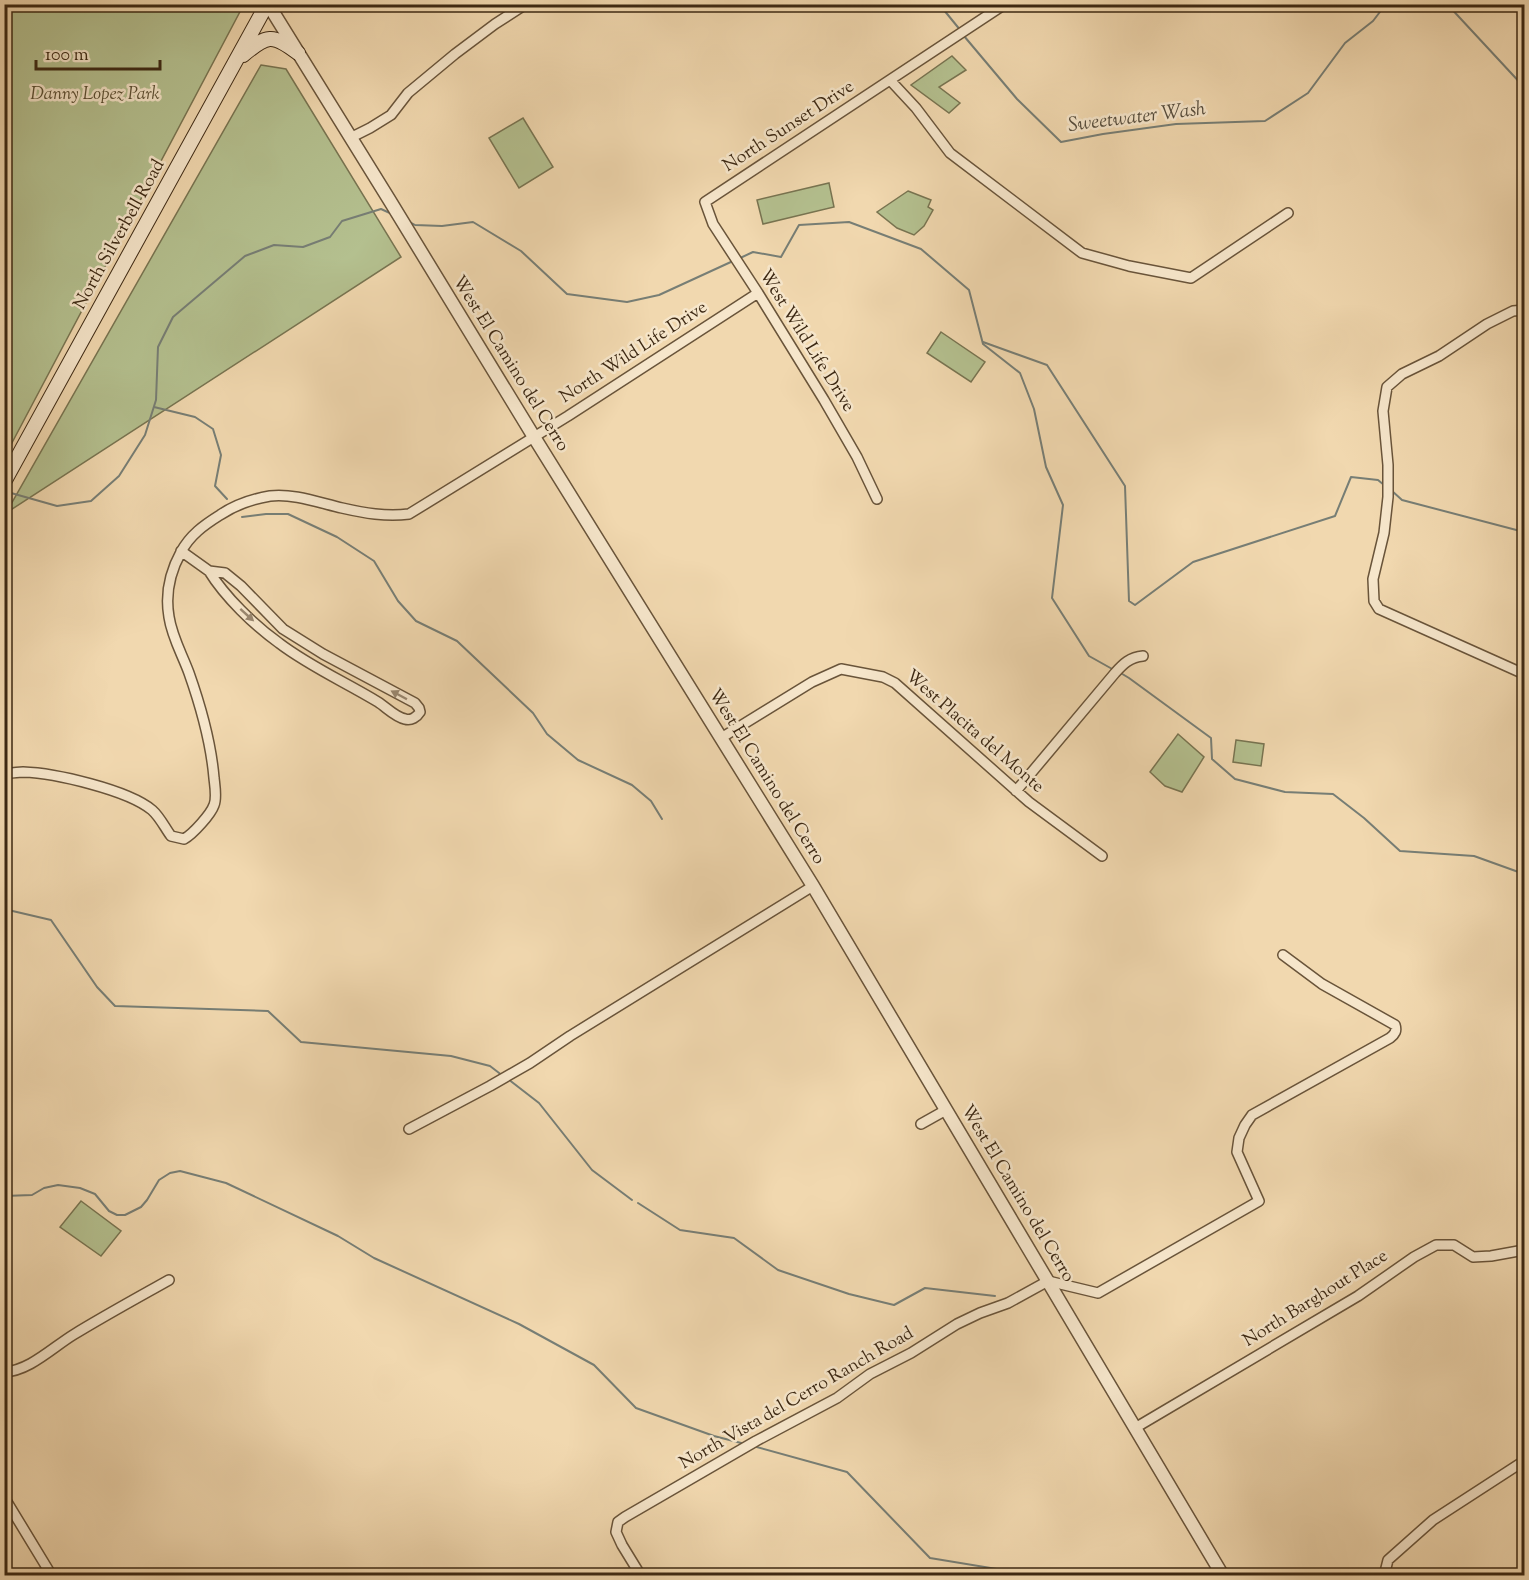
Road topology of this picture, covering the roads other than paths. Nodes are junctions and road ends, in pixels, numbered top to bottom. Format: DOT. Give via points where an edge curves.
graph roads {
  1 [pos="267,4"];
  2 [pos="526,4"];
  3 [pos="1005,4"];
  4 [pos="298,53"];
  5 [pos="237,60"];
  6 [pos="890,80"];
  7 [pos="350,138"];
  8 [pos="705,202"];
  9 [pos="1288,213"];
  10 [pos="758,293"];
  11 [pos="1524,310"];
  12 [pos="534,437"];
  13 [pos="4,482"];
  14 [pos="877,499"];
  15 [pos="181,551"];
  16 [pos="209,571"];
  17 [pos="1143,656"];
  18 [pos="1524,674"];
  19 [pos="721,738"];
  20 [pos="4,774"];
  21 [pos="1016,791"];
  22 [pos="176,838"];
  23 [pos="172,848"];
  24 [pos="1102,856"];
  25 [pos="813,886"];
  26 [pos="1283,955"];
  27 [pos="946,1110"];
  28 [pos="921,1124"];
  29 [pos="409,1129"];
  30 [pos="1524,1250"];
  31 [pos="169,1280"];
  32 [pos="1048,1281"];
  33 [pos="4,1372"];
  34 [pos="1135,1428"];
  35 [pos="1524,1461"];
  36 [pos="4,1497"];
  37 [pos="52,1575"];
  38 [pos="641,1575"];
  39 [pos="1223,1575"];
  40 [pos="1384,1575"];
  1 -- 4 [label="street, West El Camino del Cerro"];
  1 -- 5 [label="main road, North Silverbell Road"];
  2 -- 7 [label="street" via="455,54 408,93 391,115"];
  3 -- 6 [label="street, North Sunset Drive"];
  4 -- 5 [label="main road" via="283,41 271,38 259,42"];
  4 -- 7 [label="street, West El Camino del Cerro"];
  5 -- 13 [label="main road, North Silverbell Road"];
  6 -- 8 [label="street, North Sunset Drive"];
  6 -- 9 [label="street" via="950,153 1082,253 1191,278"];
  7 -- 12 [label="street, West El Camino del Cerro"];
  8 -- 10 [label="street, West Wild Life Drive" via="713,225"];
  10 -- 12 [label="street, North Wild Life Drive"];
  10 -- 14 [label="street, West Wild Life Drive" via="857,457"];
  11 -- 18 [label="street" via="1494,320 1439,356 1402,374 1388,387 1383,411 1388,497 1373,579 1374,601 1380,609"];
  12 -- 15 [label="street, North Wild Life Drive" via="409,514 373,515 272,495 243,503 205,524"];
  12 -- 19 [label="street, West El Camino del Cerro"];
  15 -- 16 [label="street"];
  15 -- 22 [label="street, North Wild Life Drive" via="170,574 168,616 207,732 215,803 190,836"];
  16 -- 16 [label="street, one-way" via="219,587 278,643 403,719 419,715 415,704 284,629 225,573"];
  17 -- 21 [label="street" via="1134,656 1114,673"];
  19 -- 21 [label="street, West Placita del Monte" via="828,674 841,669 863,672 895,683"];
  19 -- 25 [label="street, West El Camino del Cerro"];
  20 -- 22 [label="street" via="54,775 131,797 152,810"];
  21 -- 24 [label="street, West Placita del Monte"];
  22 -- 23 [label="street"];
  25 -- 27 [label="street, West El Camino del Cerro"];
  25 -- 29 [label="street" via="530,1063"];
  26 -- 32 [label="street" via="1322,984 1395,1025 1394,1036 1252,1115 1239,1138 1237,1152 1259,1201 1098,1293"];
  27 -- 28 [label="street, West El Camino del Cerro"];
  27 -- 32 [label="street, West El Camino del Cerro"];
  30 -- 34 [label="street, North Barghout Place" via="1473,1257 1454,1245 1436,1245 1358,1296"];
  31 -- 33 [label="street" via="25,1367"];
  32 -- 34 [label="street, West El Camino del Cerro"];
  32 -- 38 [label="street, North Vista del Cerro Ranch Road" via="957,1324 870,1374 837,1398 618,1522 619,1539"];
  34 -- 39 [label="street, West El Camino del Cerro"];
  35 -- 40 [label="street" via="1433,1520 1388,1560"];
  36 -- 37 [label="street"];
}
